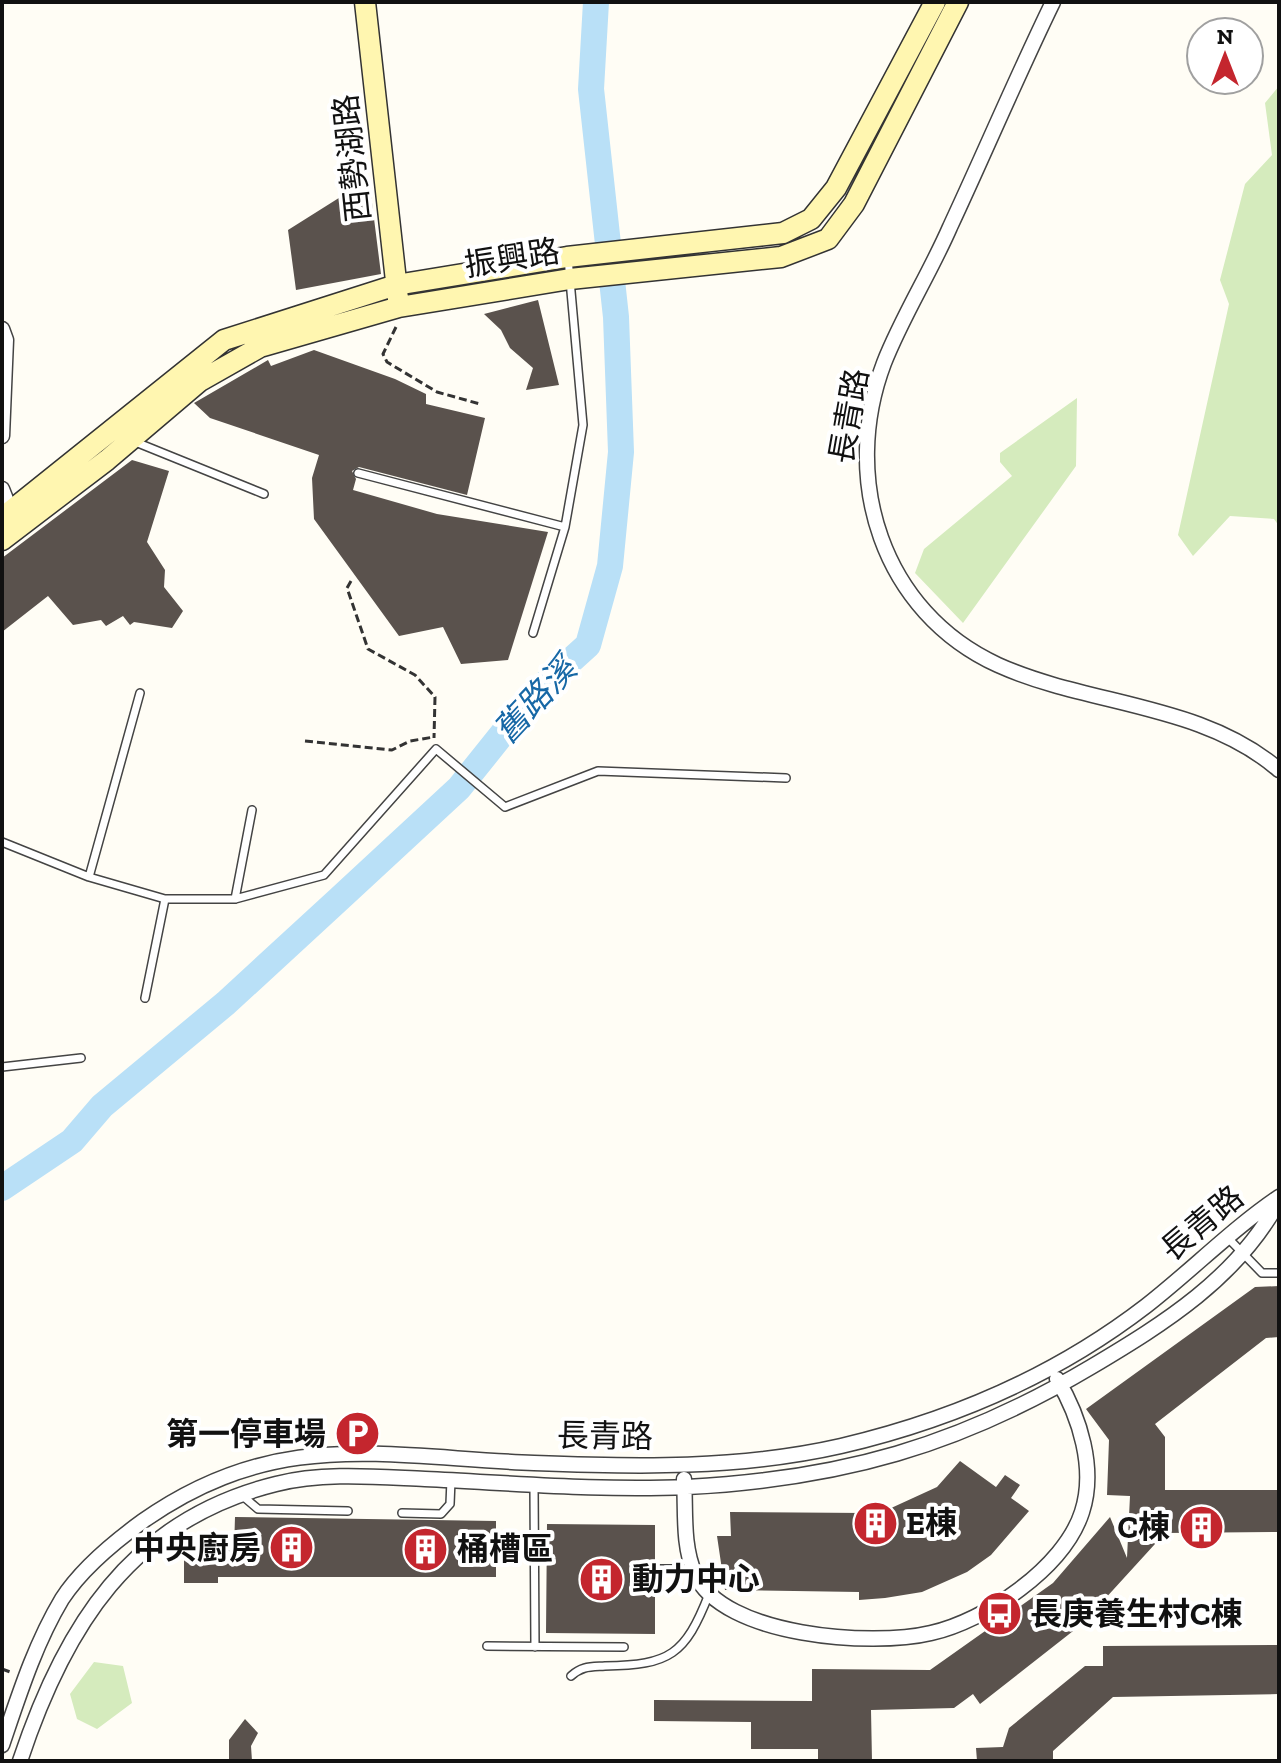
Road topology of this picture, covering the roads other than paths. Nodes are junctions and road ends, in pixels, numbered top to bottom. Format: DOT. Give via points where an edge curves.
graph roads {
  1 [pos="365,2"];
  2 [pos="935,2"];
  3 [pos="958,2"];
  4 [pos="1053,2"];
  5 [pos="567,257"];
  6 [pos="570,279"];
  7 [pos="396,285"];
  8 [pos="399,307"];
  9 [pos="2,329"];
  10 [pos="124,434"];
  11 [pos="2,436"];
  12 [pos="358,473"];
  13 [pos="2,489"];
  14 [pos="264,494"];
  15 [pos="8,524"];
  16 [pos="565,527"];
  17 [pos="533,633"];
  18 [pos="140,693"];
  19 [pos="1279,770"];
  20 [pos="786,778"];
  21 [pos="252,810"];
  22 [pos="2,842"];
  23 [pos="89,877"];
  24 [pos="165,899"];
  25 [pos="235,899"];
  26 [pos="145,998"];
  27 [pos="81,1058"];
  28 [pos="2,1067"];
  29 [pos="1279,1199"];
  30 [pos="1228,1238"];
  31 [pos="1245,1253"];
  32 [pos="1279,1273"];
  33 [pos="1050,1369"];
  34 [pos="1060,1385"];
  35 [pos="345,1453"];
  36 [pos="684,1465"];
  37 [pos="345,1478"];
  38 [pos="451,1480"];
  39 [pos="534,1483"];
  40 [pos="685,1487"];
  41 [pos="242,1495"];
  42 [pos="348,1511"];
  43 [pos="402,1513"];
  44 [pos="659,1569"];
  45 [pos="694,1569"];
  46 [pos="709,1594"];
  47 [pos="487,1646"];
  48 [pos="535,1647"];
  49 [pos="624,1647"];
  50 [pos="571,1676"];
  51 [pos="2,1745"];
  52 [pos="20,1761"];
  1 -- 7 [label="street, 西勢湖路"];
  2 -- 5 [label="street, 振興路" via="849,165 811,219 783,233"];
  3 -- 6 [label="street, 振興路" via="854,204 828,239 781,257"];
  4 -- 19 [label="street, 長青路" via="884,363 865,458 879,533 918,603 937,623 997,664 1214,731"];
  5 -- 6 [label="lane"];
  5 -- 7 [label="street, 振興路"];
  6 -- 8 [label="street, 振興路"];
  6 -- 16 [label="lane" via="583,425"];
  7 -- 8 [label="street, 西勢湖路"];
  7 -- 10 [label="street, 振興路" via="224,340"];
  8 -- 10 [label="street, 振興路" via="260,347 232,360"];
  9 -- 11 [label="street"];
  10 -- 14 [label="lane"];
  10 -- 15 [label="street, 振興路"];
  12 -- 16 [label="lane"];
  13 -- 15 [label="street"];
  16 -- 17 [label="lane"];
  18 -- 23 [label="lane"];
  20 -- 25 [label="lane" via="598,771 505,807 436,749 324,875"];
  21 -- 25 [label="lane"];
  22 -- 23 [label="lane"];
  23 -- 24 [label="lane"];
  24 -- 25 [label="lane"];
  24 -- 26 [label="lane"];
  27 -- 28 [label="lane"];
  29 -- 30 [label="street, 長青路" via="1248,1217"];
  29 -- 31 [label="street, 長青路"];
  30 -- 31 [label="lane"];
  30 -- 33 [label="street, 長青路" via="1122,1323"];
  31 -- 32 [label="lane" via="1262,1273"];
  31 -- 34 [label="street, 長青路" via="1170,1317"];
  33 -- 34 [label="street"];
  33 -- 36 [label="street, 長青路" via="955,1414 870,1438 802,1454"];
  34 -- 40 [label="street, 長青路" via="949,1437 844,1470"];
  34 -- 46 [label="street" via="1083,1442 1087,1468 1082,1512 1070,1536 1040,1571 994,1608 931,1633 855,1637 751,1619"];
  35 -- 36 [label="street, 長青路" via="567,1465"];
  35 -- 37 [label="lane"];
  35 -- 51 [label="street, 長青路" via="260,1463 222,1476 120,1538 64,1597 30,1665"];
  36 -- 40 [label="street"];
  37 -- 38 [label="street, 長青路"];
  37 -- 41 [label="street, 長青路" via="278,1483"];
  38 -- 39 [label="street, 長青路"];
  38 -- 43 [label="lane" via="450,1504 441,1514"];
  39 -- 40 [label="street, 長青路"];
  39 -- 48 [label="lane"];
  40 -- 45 [label="street"];
  41 -- 42 [label="lane" via="258,1509"];
  41 -- 52 [label="street, 長青路" via="175,1529 116,1578 86,1615 53,1671"];
  44 -- 45 [label="lane"];
  45 -- 46 [label="street"];
  46 -- 50 [label="lane" via="694,1631 674,1656 646,1666 581,1667"];
  47 -- 48 [label="lane"];
  48 -- 49 [label="lane"];
}
